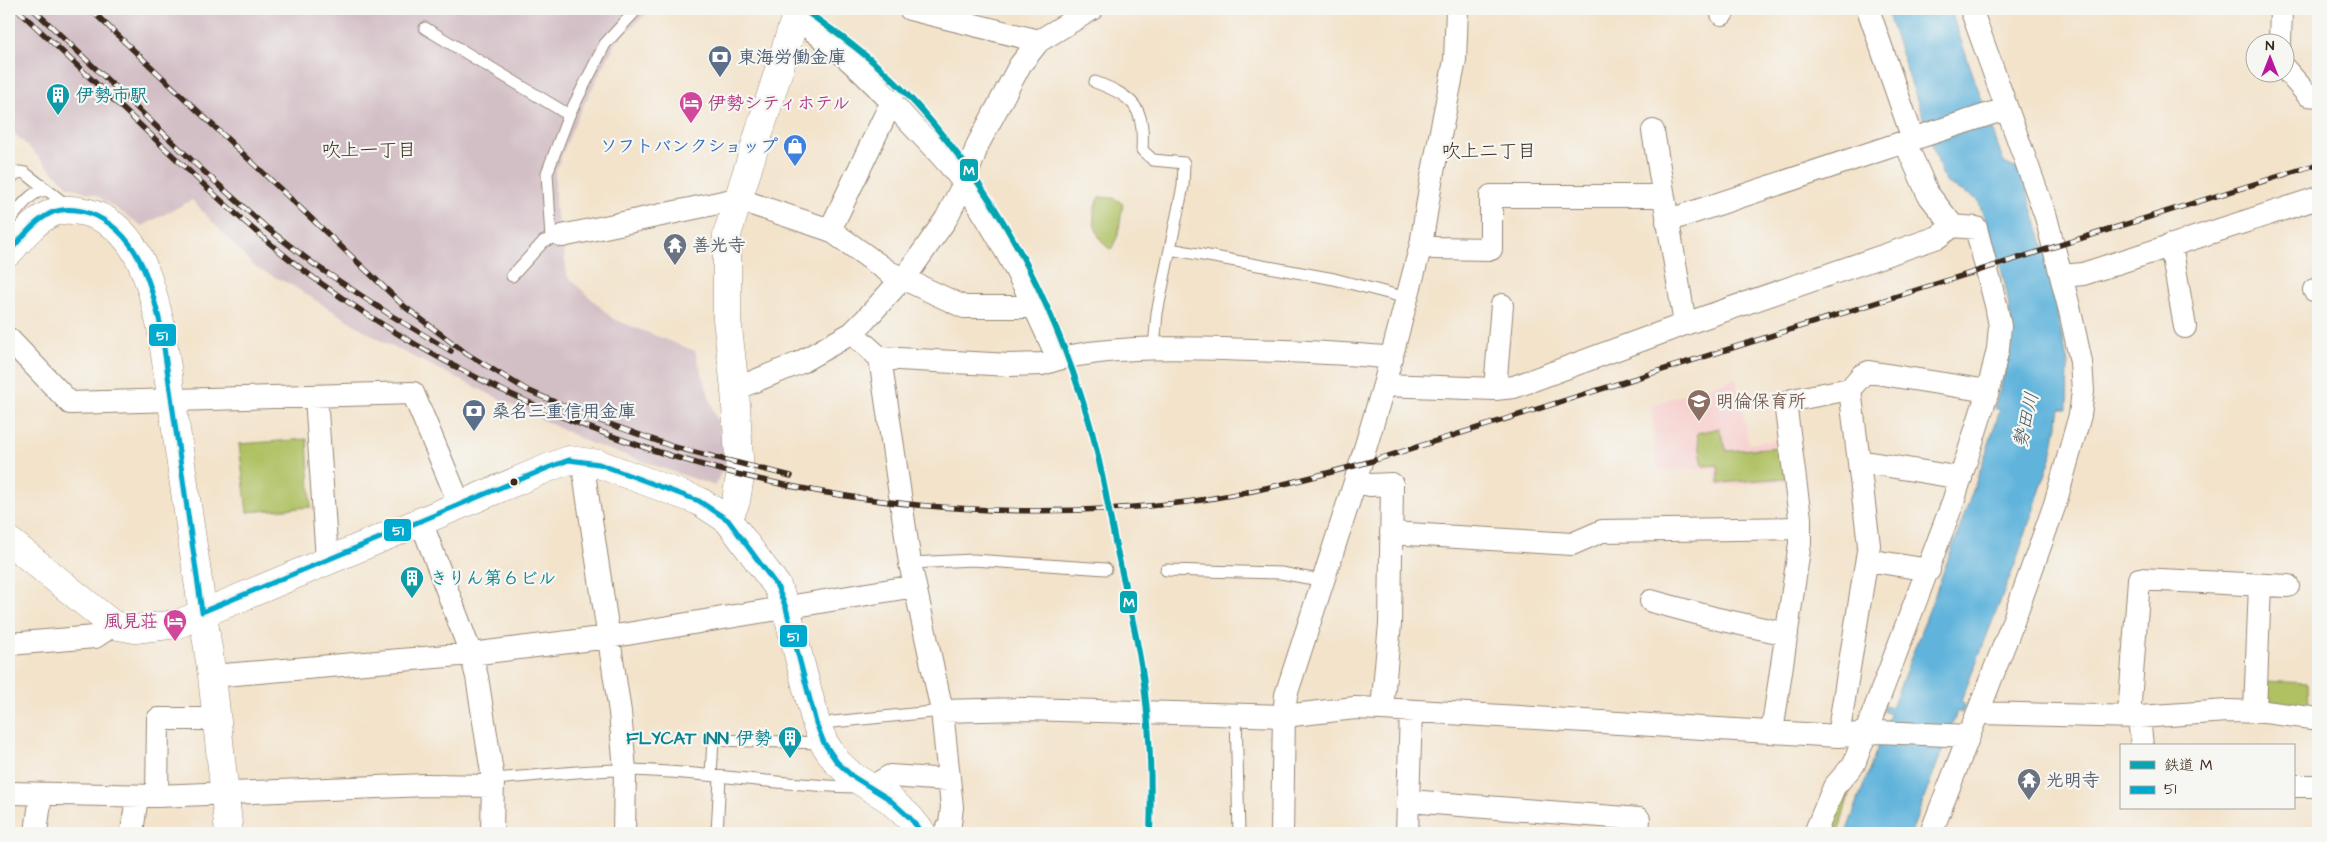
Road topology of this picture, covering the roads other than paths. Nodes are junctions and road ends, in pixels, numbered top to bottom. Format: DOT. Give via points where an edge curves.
graph roads {
  1 [pos="637,9"];
  2 [pos="910,9"];
  3 [pos="1092,9"];
  4 [pos="1457,9"];
  5 [pos="1868,9"];
  6 [pos="1971,9"];
  7 [pos="2281,9"];
  8 [pos="796,14"];
  9 [pos="426,28"];
  10 [pos="2280,32"];
  11 [pos="1039,41"];
  12 [pos="2294,79"];
  13 [pos="1095,82"];
  14 [pos="2318,96"];
  15 [pos="892,100"];
  16 [pos="2003,110"];
  17 [pos="569,115"];
  18 [pos="1653,131"];
  19 [pos="1913,140"];
  20 [pos="9,179"];
  21 [pos="964,183"];
  22 [pos="47,191"];
  23 [pos="1663,196"];
  24 [pos="2318,198"];
  25 [pos="738,199"];
  26 [pos="74,210"];
  27 [pos="9,221"];
  28 [pos="1667,221"];
  29 [pos="1954,226"];
  30 [pos="830,230"];
  31 [pos="557,237"];
  32 [pos="1421,245"];
  33 [pos="2171,245"];
  34 [pos="1170,249"];
  35 [pos="9,252"];
  36 [pos="512,276"];
  37 [pos="2062,276"];
  38 [pos="902,279"];
  39 [pos="1407,298"];
  40 [pos="1502,305"];
  41 [pos="1035,307"];
  42 [pos="1685,324"];
  43 [pos="2185,327"];
  44 [pos="852,333"];
  45 [pos="9,339"];
  46 [pos="1154,348"];
  47 [pos="880,358"];
  48 [pos="1392,358"];
  49 [pos="1058,359"];
  50 [pos="1384,385"];
  51 [pos="1850,389"];
  52 [pos="735,390"];
  53 [pos="1496,390"];
  54 [pos="1988,391"];
  55 [pos="316,396"];
  56 [pos="172,400"];
  57 [pos="582,460"];
  58 [pos="1859,461"];
  59 [pos="1961,478"];
  60 [pos="1355,482"];
  61 [pos="460,505"];
  62 [pos="728,520"];
  63 [pos="421,521"];
  64 [pos="1800,528"];
  65 [pos="1391,534"];
  66 [pos="9,541"];
  67 [pos="327,560"];
  68 [pos="1867,560"];
  69 [pos="910,563"];
  70 [pos="1106,569"];
  71 [pos="1166,570"];
  72 [pos="1929,570"];
  73 [pos="1324,581"];
  74 [pos="2260,585"];
  75 [pos="915,586"];
  76 [pos="2288,586"];
  77 [pos="1651,600"];
  78 [pos="786,608"];
  79 [pos="202,612"];
  80 [pos="113,625"];
  81 [pos="1787,634"];
  82 [pos="609,637"];
  83 [pos="9,644"];
  84 [pos="471,654"];
  85 [pos="212,676"];
  86 [pos="1382,709"];
  87 [pos="942,711"];
  88 [pos="1411,712"];
  89 [pos="2254,712"];
  90 [pos="1979,713"];
  91 [pos="1236,715"];
  92 [pos="1284,716"];
  93 [pos="2134,717"];
  94 [pos="2311,718"];
  95 [pos="216,719"];
  96 [pos="1772,732"];
  97 [pos="828,733"];
  98 [pos="1871,733"];
  99 [pos="1838,736"];
  100 [pos="1963,736"];
  101 [pos="2141,744"];
  102 [pos="624,770"];
  103 [pos="716,776"];
  104 [pos="949,780"];
  105 [pos="493,782"];
  106 [pos="2294,786"];
  107 [pos="2318,786"];
  108 [pos="870,788"];
  109 [pos="9,793"];
  110 [pos="41,794"];
  111 [pos="225,794"];
  112 [pos="147,796"];
  113 [pos="1409,801"];
  114 [pos="36,833"];
  115 [pos="132,833"];
  116 [pos="229,833"];
  117 [pos="492,833"];
  118 [pos="624,833"];
  119 [pos="717,833"];
  120 [pos="922,833"];
  121 [pos="944,833"];
  122 [pos="1239,833"];
  123 [pos="1282,833"];
  124 [pos="1407,833"];
  125 [pos="1638,833"];
  126 [pos="1814,833"];
  127 [pos="1931,833"];
  1 -- 17 [label="lane" via="605,44"];
  2 -- 11 [label="street"];
  3 -- 11 [label="street"];
  4 -- 32 [label="street" via="1455,60"];
  5 -- 19 [label="street"];
  6 -- 16 [label="street"];
  7 -- 10 [label="street"];
  8 -- 15 [label="street"];
  8 -- 25 [label="main road"];
  9 -- 17 [label="lane"];
  11 -- 21 [label="street" via="1020,65 978,144"];
  12 -- 14 [label="street" via="2308,95"];
  13 -- 34 [label="lane" via="1120,91 1135,103 1141,116 1142,150 1153,160 1184,163 1183,186"];
  15 -- 21 [label="street"];
  15 -- 30 [label="street"];
  16 -- 19 [label="street"];
  16 -- 37 [label="street" via="2046,217"];
  17 -- 31 [label="lane" via="547,174"];
  18 -- 23 [label="street"];
  19 -- 28 [label="street"];
  19 -- 29 [label="street" via="1928,194"];
  20 -- 22 [label="lane" via="25,172"];
  21 -- 38 [label="street" via="946,219"];
  21 -- 41 [label="street"];
  22 -- 26 [label="lane"];
  22 -- 27 [label="lane" via="34,193"];
  23 -- 28 [label="street"];
  23 -- 32 [label="street" via="1491,196 1491,249"];
  24 -- 33 [label="street"];
  25 -- 30 [label="street"];
  25 -- 31 [label="street"];
  25 -- 52 [label="main road" via="726,235 727,320"];
  26 -- 35 [label="main road" via="50,214 36,222"];
  26 -- 56 [label="main road" via="107,221 122,233 140,258 161,327"];
  28 -- 42 [label="street"];
  29 -- 42 [label="street" via="1938,237"];
  29 -- 54 [label="street" via="1976,228 1996,305 2000,326 1998,349"];
  30 -- 38 [label="street"];
  31 -- 36 [label="lane" via="544,240"];
  32 -- 39 [label="street"];
  33 -- 37 [label="street" via="2083,274"];
  33 -- 43 [label="street"];
  34 -- 39 [label="lane" via="1334,279"];
  34 -- 46 [label="lane" via="1157,313"];
  37 -- 90 [label="street" via="2081,362 2083,392 2080,415 2055,504"];
  38 -- 41 [label="street" via="964,307"];
  38 -- 44 [label="street"];
  39 -- 48 [label="street"];
  40 -- 53 [label="street"];
  41 -- 49 [label="street"];
  42 -- 53 [label="street" via="1514,387"];
  44 -- 47 [label="street"];
  44 -- 52 [label="street" via="799,363"];
  45 -- 56 [label="street" via="70,403"];
  46 -- 48 [label="street" via="1331,352"];
  46 -- 49 [label="street" via="1103,350"];
  47 -- 49 [label="street" via="1010,365 1042,364"];
  47 -- 69 [label="street"];
  48 -- 50 [label="street"];
  50 -- 53 [label="street"];
  50 -- 60 [label="street"];
  51 -- 54 [label="street" via="1869,372"];
  51 -- 58 [label="street"];
  51 -- 64 [label="street" via="1792,400 1786,410"];
  52 -- 62 [label="main road" via="740,476 736,501"];
  54 -- 59 [label="street"];
  55 -- 56 [label="street"];
  55 -- 61 [label="street" via="414,394"];
  55 -- 67 [label="street"];
  56 -- 79 [label="main road"];
  57 -- 61 [label="main road" via="569,460 550,467"];
  57 -- 62 [label="main road" via="700,501"];
  57 -- 82 [label="street"];
  58 -- 59 [label="street"];
  58 -- 68 [label="street" via="1869,545"];
  59 -- 72 [label="street"];
  60 -- 65 [label="street" via="1392,484"];
  60 -- 73 [label="street"];
  61 -- 63 [label="main road"];
  62 -- 78 [label="main road" via="766,568"];
  63 -- 67 [label="main road"];
  63 -- 84 [label="street"];
  64 -- 65 [label="street" via="1602,532 1572,544"];
  64 -- 81 [label="street"];
  65 -- 86 [label="street" via="1390,624"];
  66 -- 80 [label="main road"];
  67 -- 79 [label="main road"];
  68 -- 72 [label="street"];
  68 -- 99 [label="street"];
  69 -- 70 [label="lane" via="974,560"];
  69 -- 75 [label="street"];
  71 -- 73 [label="lane" via="1281,573"];
  72 -- 98 [label="street"];
  73 -- 92 [label="street" via="1286,695"];
  74 -- 76 [label="street"];
  74 -- 89 [label="street"];
  74 -- 93 [label="street" via="2139,579"];
  75 -- 78 [label="street"];
  75 -- 87 [label="street"];
  77 -- 81 [label="street"];
  78 -- 82 [label="street"];
  78 -- 97 [label="main road" via="816,723"];
  79 -- 80 [label="main road" via="178,624 159,628 135,629"];
  79 -- 85 [label="main road"];
  80 -- 83 [label="street" via="95,637"];
  81 -- 96 [label="street"];
  82 -- 84 [label="street"];
  82 -- 102 [label="street" via="620,712"];
  84 -- 85 [label="street"];
  84 -- 105 [label="street"];
  85 -- 95 [label="main road"];
  86 -- 88 [label="street"];
  86 -- 92 [label="street" via="1355,708"];
  87 -- 91 [label="street"];
  87 -- 97 [label="lane"];
  87 -- 104 [label="street"];
  88 -- 96 [label="street"];
  88 -- 113 [label="street"];
  89 -- 93 [label="street"];
  89 -- 94 [label="street"];
  90 -- 93 [label="street"];
  90 -- 100 [label="street"];
  91 -- 92 [label="street"];
  91 -- 122 [label="lane"];
  92 -- 123 [label="street"];
  93 -- 101 [label="street"];
  95 -- 111 [label="main road"];
  95 -- 112 [label="street" via="158,719"];
  96 -- 99 [label="street"];
  97 -- 103 [label="lane" via="713,740"];
  97 -- 108 [label="main road" via="837,762"];
  98 -- 99 [label="street"];
  98 -- 100 [label="street"];
  98 -- 126 [label="street" via="1854,764 1834,787"];
  100 -- 127 [label="street"];
  102 -- 103 [label="lane"];
  102 -- 105 [label="lane"];
  102 -- 118 [label="street"];
  103 -- 108 [label="lane" via="824,787"];
  103 -- 119 [label="lane"];
  104 -- 108 [label="street" via="890,776"];
  104 -- 121 [label="street" via="952,807 950,824"];
  105 -- 111 [label="street"];
  105 -- 117 [label="street"];
  106 -- 107 [label="street"];
  108 -- 120 [label="main road" via="889,799"];
  109 -- 110 [label="street"];
  110 -- 112 [label="street"];
  110 -- 114 [label="street"];
  111 -- 112 [label="street"];
  111 -- 116 [label="main road"];
  112 -- 115 [label="street"];
  113 -- 124 [label="street"];
  113 -- 125 [label="street" via="1639,820"];
}
